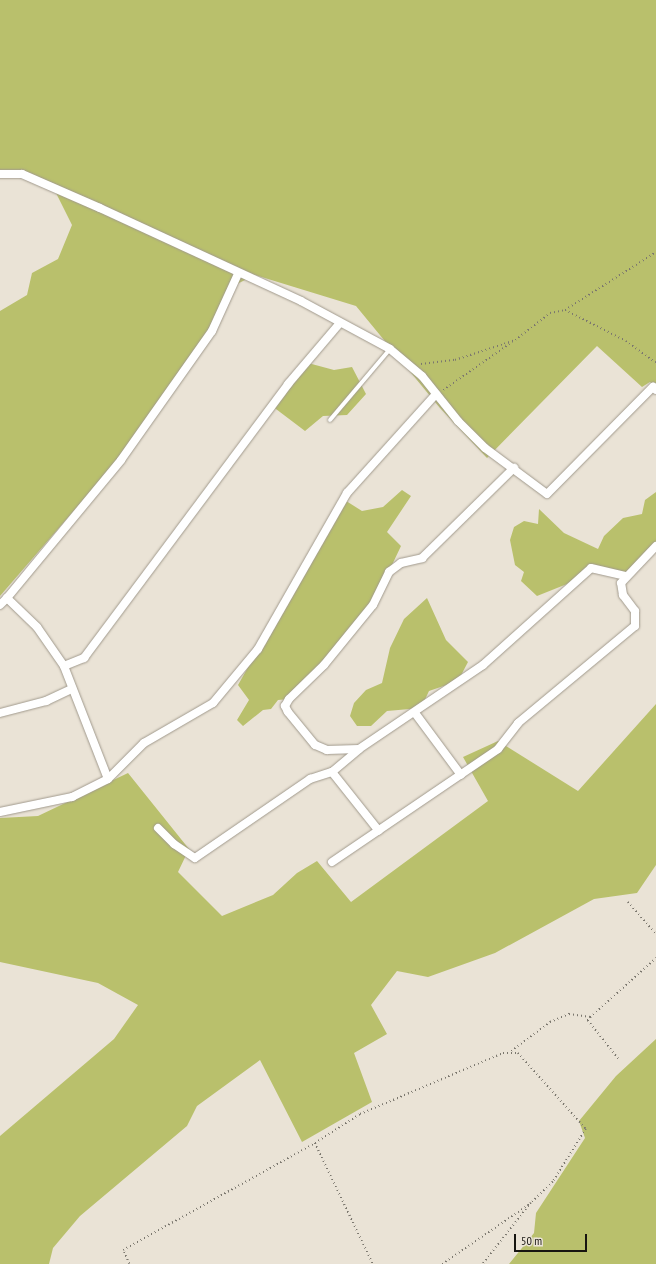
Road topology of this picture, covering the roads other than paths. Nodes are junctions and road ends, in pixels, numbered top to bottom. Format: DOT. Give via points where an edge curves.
graph roads {
  1 [pos="0,174"];
  2 [pos="238,274"];
  3 [pos="340,322"];
  4 [pos="390,349"];
  5 [pos="656,390"];
  6 [pos="436,394"];
  7 [pos="330,420"];
  8 [pos="514,468"];
  9 [pos="656,546"];
  10 [pos="626,576"];
  11 [pos="7,598"];
  12 [pos="0,605"];
  13 [pos="64,666"];
  14 [pos="72,689"];
  15 [pos="0,713"];
  16 [pos="415,713"];
  17 [pos="359,749"];
  18 [pos="332,772"];
  19 [pos="461,775"];
  20 [pos="108,779"];
  21 [pos="0,812"];
  22 [pos="158,828"];
  23 [pos="379,830"];
  24 [pos="332,862"];
  1 -- 2 [label="street" via="22,174 46,184"];
  2 -- 3 [label="street"];
  2 -- 11 [label="street" via="212,331 121,460"];
  3 -- 4 [label="street"];
  3 -- 13 [label="street" via="284,390 84,658"];
  4 -- 6 [label="street" via="407,362"];
  4 -- 7 [label="lane"];
  5 -- 8 [label="street" via="653,387 547,494"];
  6 -- 8 [label="street" via="486,448"];
  6 -- 20 [label="street" via="347,493 258,649 232,684 213,703 144,743"];
  8 -- 17 [label="street" via="422,558 401,563 389,572 373,605 324,665 289,699 288,712 315,745 327,750"];
  9 -- 10 [label="street"];
  10 -- 16 [label="street" via="591,568 483,664"];
  10 -- 19 [label="street" via="620,589 635,611 635,626 518,724 498,749"];
  11 -- 12 [label="street"];
  11 -- 13 [label="street" via="37,627"];
  13 -- 14 [label="street"];
  14 -- 15 [label="street" via="46,701"];
  14 -- 20 [label="street"];
  16 -- 17 [label="street"];
  16 -- 19 [label="street"];
  17 -- 18 [label="street"];
  18 -- 22 [label="street" via="310,779 195,858 174,844"];
  18 -- 23 [label="street"];
  19 -- 23 [label="street"];
  20 -- 21 [label="street" via="72,797"];
  23 -- 24 [label="street"];
}
